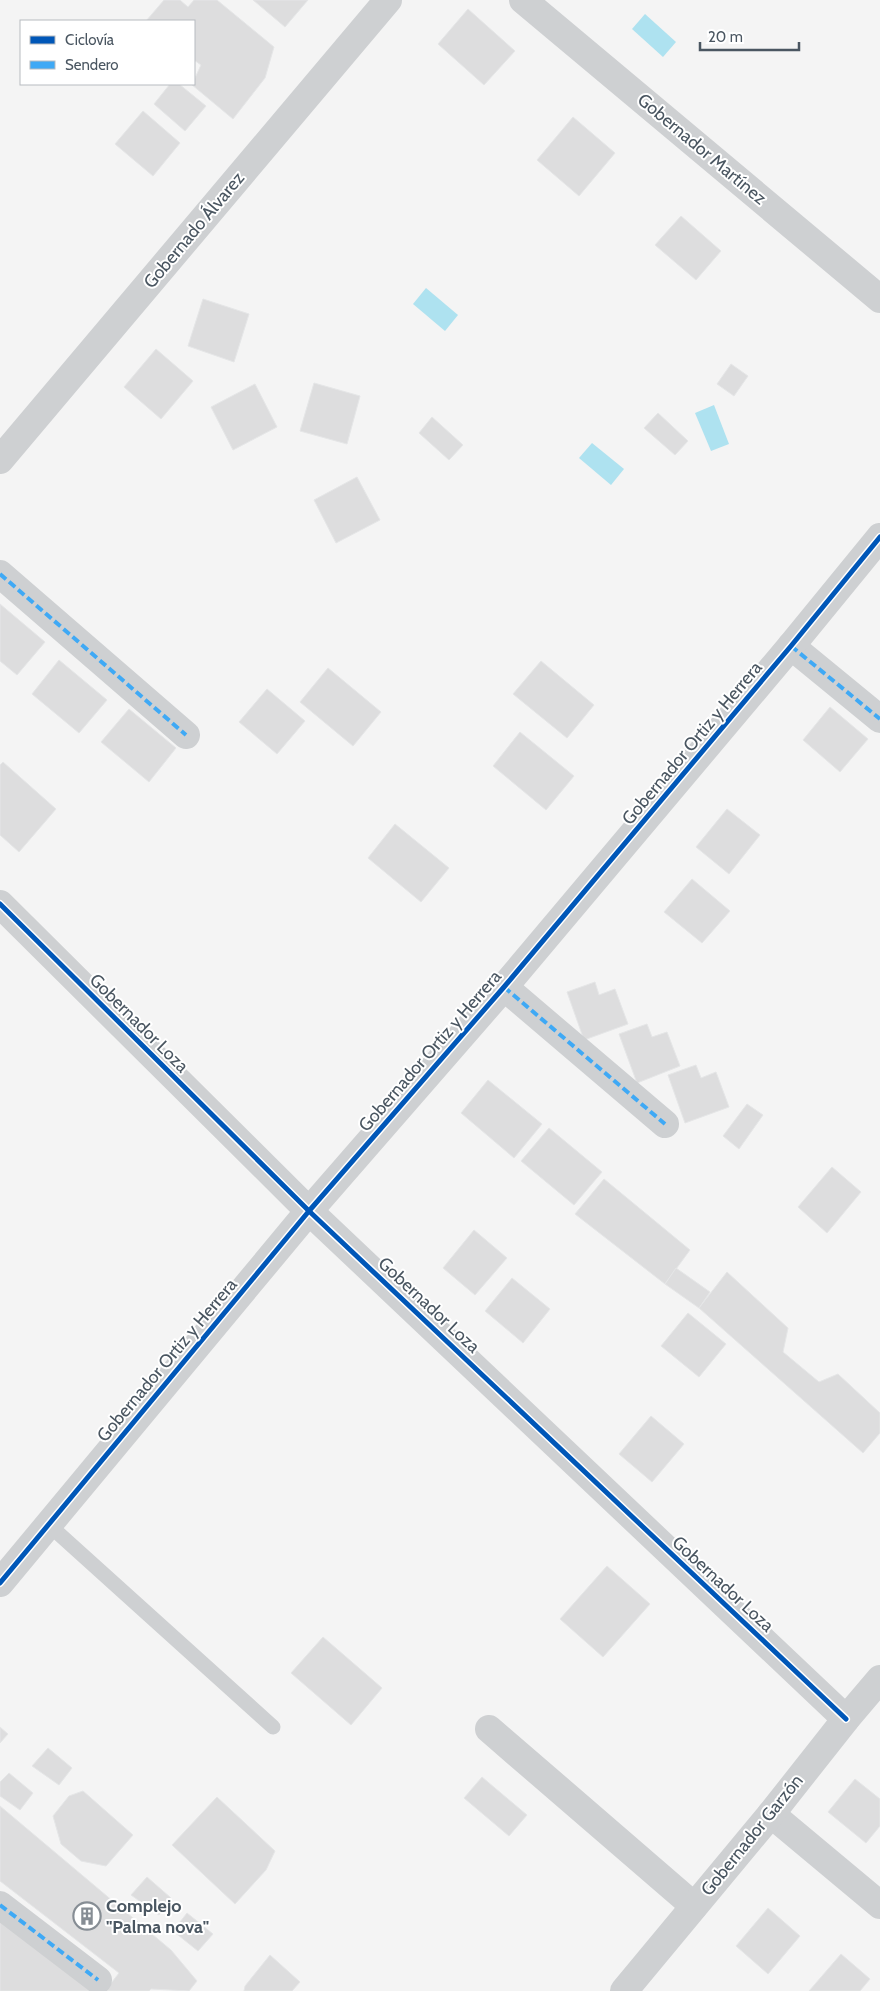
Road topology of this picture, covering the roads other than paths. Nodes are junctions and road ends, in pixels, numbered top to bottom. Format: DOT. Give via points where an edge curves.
graph roads {
  1 [pos="388,0"];
  2 [pos="523,0"];
  3 [pos="880,299"];
  4 [pos="0,460"];
  5 [pos="880,537"];
  6 [pos="0,574"];
  7 [pos="791,646"];
  8 [pos="880,719"];
  9 [pos="186,735"];
  10 [pos="0,904"];
  11 [pos="504,987"];
  12 [pos="666,1124"];
  13 [pos="309,1211"];
  14 [pos="48,1524"];
  15 [pos="0,1583"];
  16 [pos="880,1679"];
  17 [pos="846,1719"];
  18 [pos="273,1727"];
  19 [pos="488,1729"];
  20 [pos="771,1814"];
  21 [pos="0,1905"];
  22 [pos="880,1905"];
  23 [pos="694,1906"];
  24 [pos="98,1980"];
  25 [pos="624,1991"];
  1 -- 4 [label="street, Gobernado Álvarez"];
  2 -- 3 [label="street, Gobernador Martínez"];
  5 -- 7 [label="street, Gobernador Ortiz y Herrera"];
  6 -- 9 [label="street"];
  7 -- 8 [label="street"];
  7 -- 11 [label="street, Gobernador Ortiz y Herrera"];
  10 -- 13 [label="street, Gobernador Loza"];
  11 -- 12 [label="street"];
  11 -- 13 [label="street, Gobernador Ortiz y Herrera"];
  13 -- 14 [label="street, Gobernador Ortiz y Herrera"];
  13 -- 17 [label="street, Gobernador Loza"];
  14 -- 15 [label="street, Gobernador Ortiz y Herrera"];
  14 -- 18 [label="lane"];
  16 -- 17 [label="street, Gobernador Garzón"];
  17 -- 20 [label="street, Gobernador Garzón"];
  19 -- 23 [label="street"];
  20 -- 22 [label="street"];
  20 -- 23 [label="street, Gobernador Garzón"];
  21 -- 24 [label="street"];
  23 -- 25 [label="street, Gobernador Garzón"];
}
